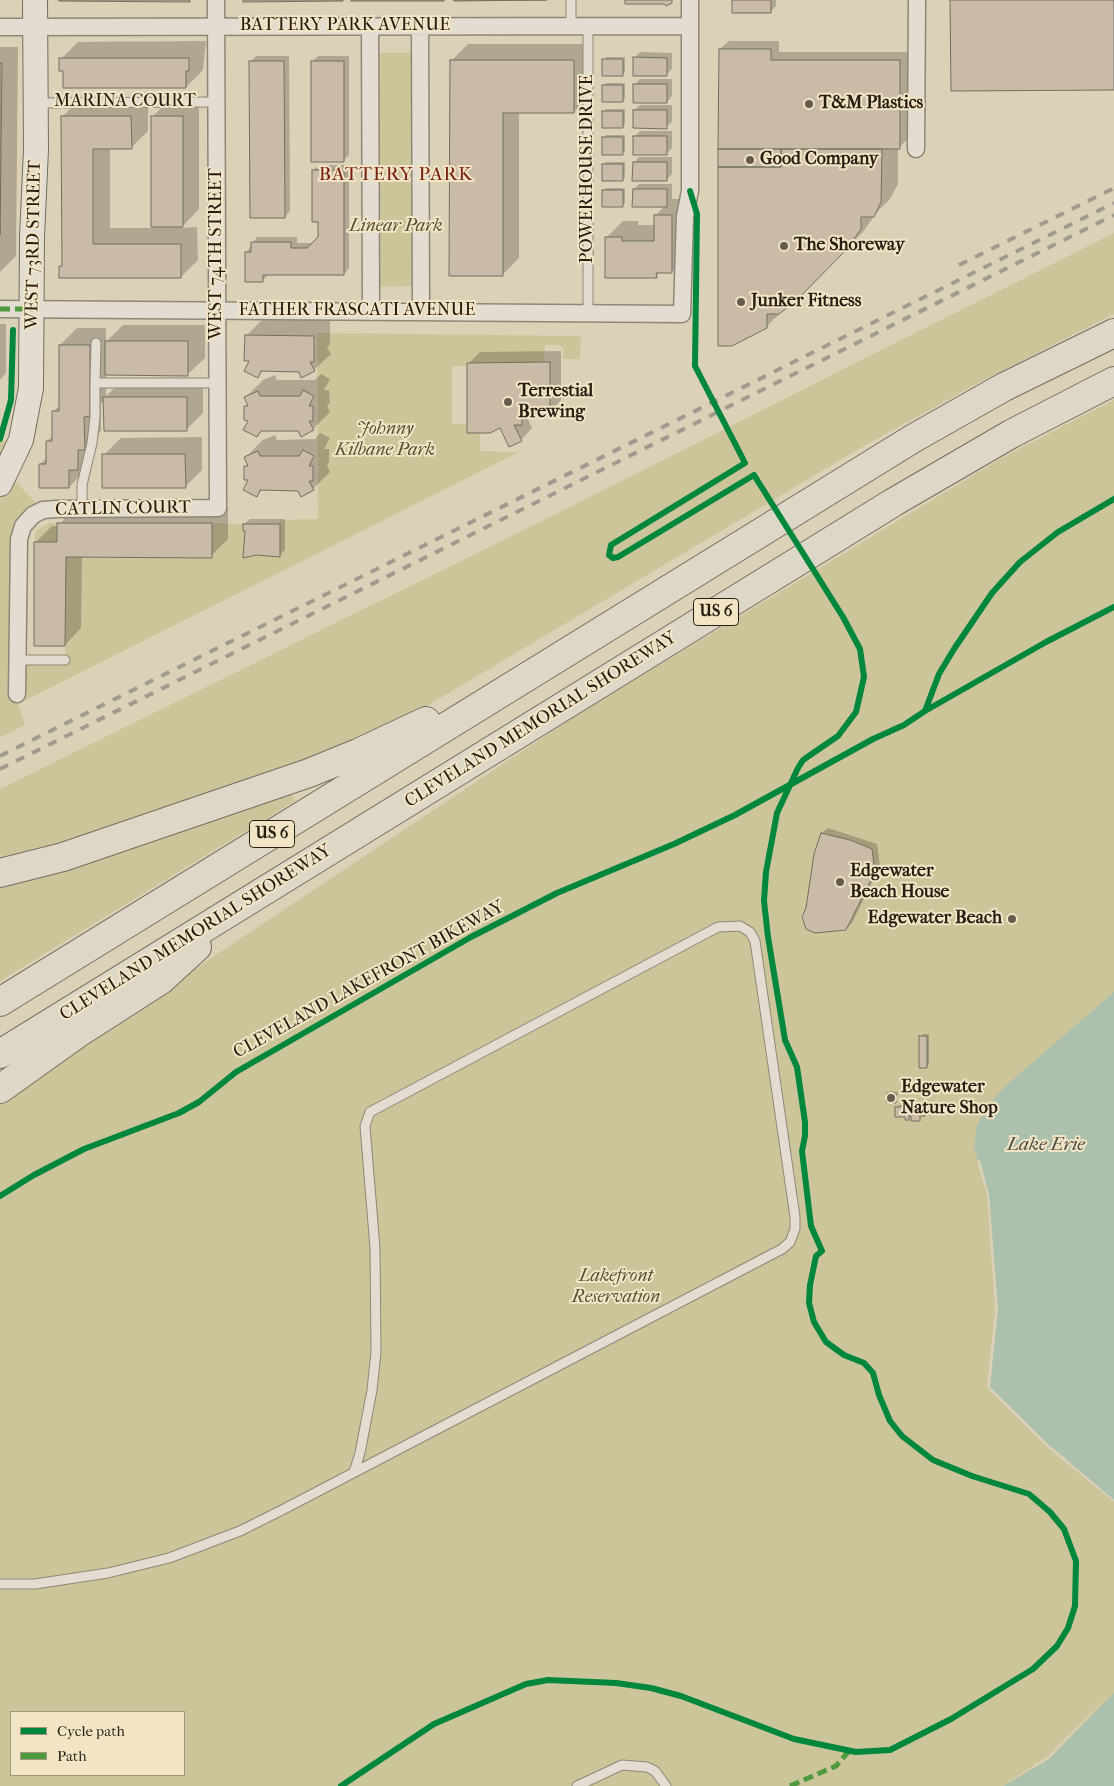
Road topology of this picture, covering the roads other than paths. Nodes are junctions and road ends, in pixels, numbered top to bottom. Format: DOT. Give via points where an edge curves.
graph roads {
  1 [pos="35,0"];
  2 [pos="216,0"];
  3 [pos="571,0"];
  4 [pos="690,0"];
  5 [pos="917,0"];
  6 [pos="216,26"];
  7 [pos="370,26"];
  8 [pos="420,26"];
  9 [pos="571,26"];
  10 [pos="588,26"];
  11 [pos="689,26"];
  12 [pos="0,27"];
  13 [pos="35,27"];
  14 [pos="215,102"];
  15 [pos="36,103"];
  16 [pos="916,149"];
  17 [pos="0,309"];
  18 [pos="33,309"];
  19 [pos="217,310"];
  20 [pos="371,312"];
  21 [pos="421,312"];
  22 [pos="588,313"];
  23 [pos="1114,333"];
  24 [pos="96,343"];
  25 [pos="1114,382"];
  26 [pos="95,383"];
  27 [pos="217,383"];
  28 [pos="0,484"];
  29 [pos="82,508"];
  30 [pos="218,508"];
  31 [pos="18,660"];
  32 [pos="65,660"];
  33 [pos="544,666"];
  34 [pos="17,694"];
  35 [pos="0,873"];
  36 [pos="244,904"];
  37 [pos="0,1002"];
  38 [pos="0,1054"];
  39 [pos="0,1090"];
  40 [pos="354,1472"];
  41 [pos="0,1584"];
  42 [pos="576,1786"];
  43 [pos="666,1786"];
  1 -- 13 [label="street, WEST 73RD STREET"];
  2 -- 6 [label="street, WEST 74TH STREET"];
  3 -- 9 [label="lane"];
  4 -- 11 [label="street"];
  5 -- 16 [label="street"];
  6 -- 7 [label="street, BATTERY PARK AVENUE"];
  6 -- 13 [label="street, BATTERY PARK AVENUE"];
  6 -- 14 [label="street, WEST 74TH STREET"];
  7 -- 8 [label="street, BATTERY PARK AVENUE"];
  7 -- 20 [label="street"];
  8 -- 9 [label="street, BATTERY PARK AVENUE"];
  8 -- 21 [label="street"];
  9 -- 10 [label="street, BATTERY PARK AVENUE"];
  10 -- 11 [label="street, BATTERY PARK AVENUE"];
  10 -- 22 [label="lane, POWERHOUSE DRIVE"];
  11 -- 22 [label="street, FATHER FRASCATI AVENUE" via="690,191 685,216 682,314"];
  12 -- 13 [label="street, BATTERY PARK AVENUE"];
  13 -- 15 [label="street, WEST 73RD STREET"];
  14 -- 15 [label="lane, MARINA COURT"];
  14 -- 19 [label="street, WEST 74TH STREET"];
  15 -- 18 [label="street, WEST 73RD STREET"];
  17 -- 18 [label="street, FATHER FRASCATI AVENUE"];
  18 -- 19 [label="street, FATHER FRASCATI AVENUE"];
  18 -- 28 [label="street, WEST 73RD STREET" via="29,407 21,440"];
  19 -- 20 [label="street, FATHER FRASCATI AVENUE"];
  19 -- 27 [label="street, WEST 74TH STREET"];
  20 -- 21 [label="street, FATHER FRASCATI AVENUE"];
  21 -- 22 [label="street, FATHER FRASCATI AVENUE"];
  23 -- 33 [label="highway, US 6" via="1004,387 914,438"];
  24 -- 26 [label="lane"];
  25 -- 36 [label="highway, CLEVELAND MEMORIAL SHOREWAY / US 6" via="1011,434 887,506"];
  26 -- 27 [label="lane"];
  26 -- 29 [label="lane" via="92,443 82,485"];
  27 -- 30 [label="street, WEST 74TH STREET"];
  29 -- 30 [label="street, CATLIN COURT"];
  29 -- 31 [label="street, CATLIN COURT" via="43,510 33,515 24,526 19,539"];
  31 -- 32 [label="lane"];
  31 -- 34 [label="street, CATLIN COURT"];
  33 -- 35 [label="highway" via="309,773 63,857"];
  33 -- 37 [label="highway, US 6"];
  36 -- 38 [label="highway, CLEVELAND MEMORIAL SHOREWAY / US 6"];
  36 -- 39 [label="highway" via="161,980 77,1034"];
  40 -- 40 [label="lane" via="774,1254 790,1242 795,1217 755,942 750,932 740,926 718,927 370,1112 365,1126 375,1248 376,1352 372,1390"];
  40 -- 41 [label="lane" via="240,1531 169,1558 74,1579"];
  42 -- 43 [label="lane" via="622,1765 634,1765 655,1772"];
}
